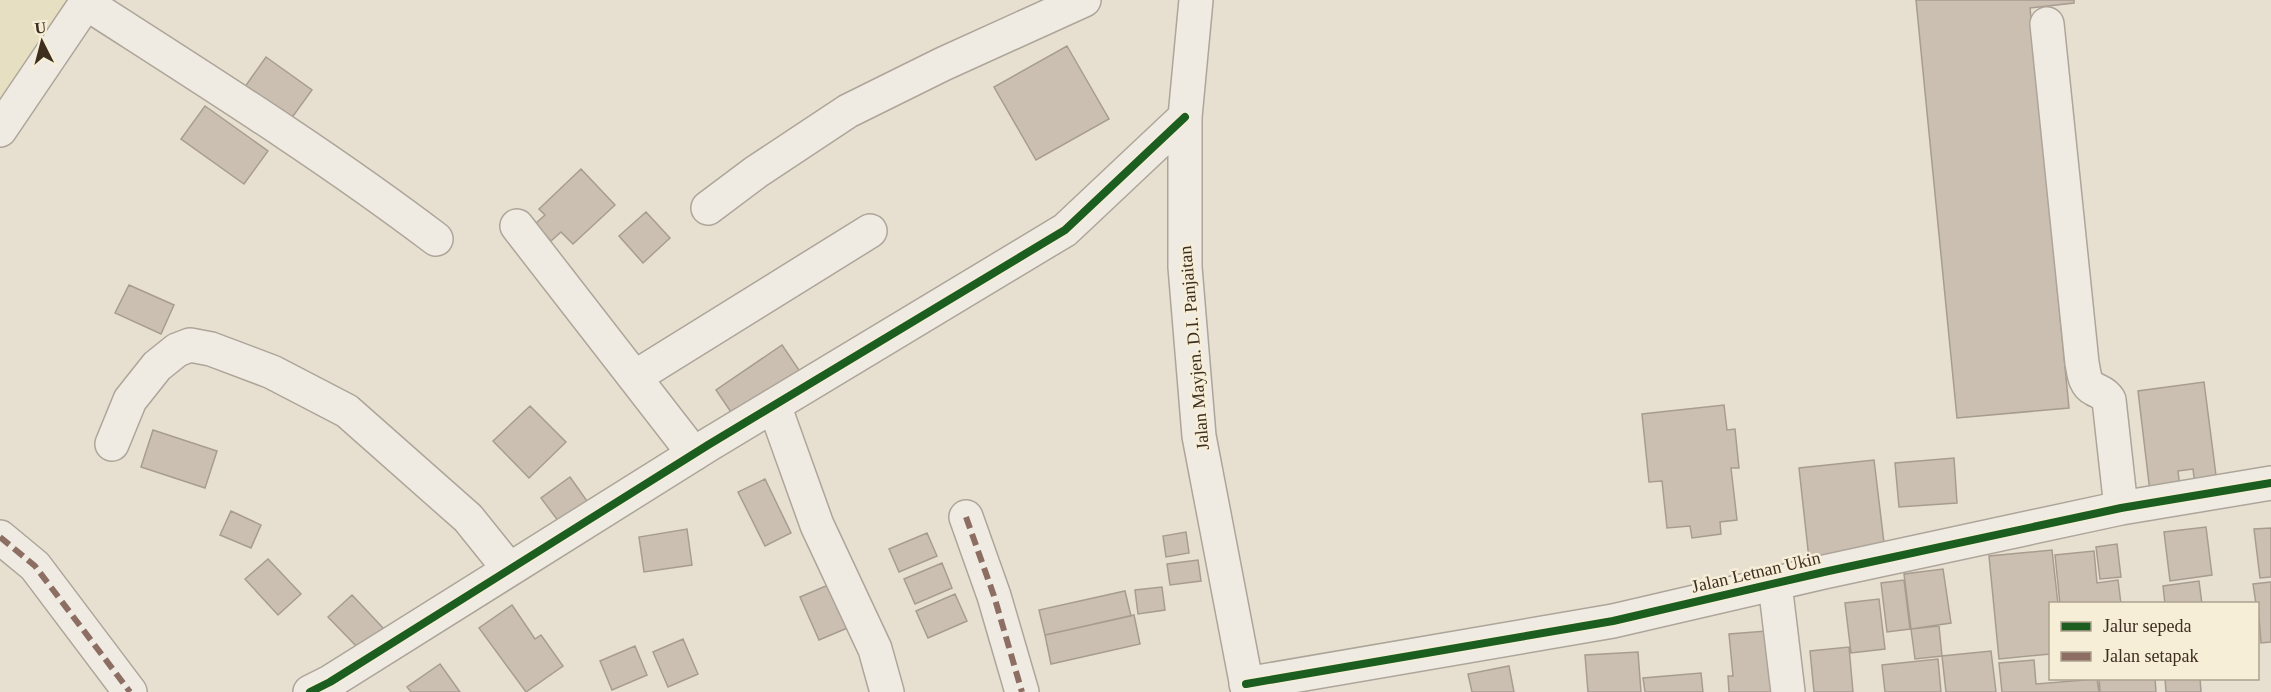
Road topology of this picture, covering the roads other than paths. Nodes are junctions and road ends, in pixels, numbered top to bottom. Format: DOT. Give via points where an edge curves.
graph roads {
  1 [pos="1084,0"];
  2 [pos="1196,0"];
  3 [pos="87,2"];
  4 [pos="2047,24"];
  5 [pos="1185,117"];
  6 [pos="0,130"];
  7 [pos="708,208"];
  8 [pos="517,226"];
  9 [pos="870,231"];
  10 [pos="436,239"];
  11 [pos="634,377"];
  12 [pos="774,405"];
  13 [pos="112,444"];
  14 [pos="694,454"];
  15 [pos="2271,483"];
  16 [pos="2121,508"];
  17 [pos="966,517"];
  18 [pos="0,537"];
  19 [pos="509,569"];
  20 [pos="1775,584"];
  21 [pos="1247,688"];
  22 [pos="130,692"];
  23 [pos="310,692"];
  24 [pos="887,692"];
  25 [pos="1022,692"];
  26 [pos="1788,692"];
  1 -- 7 [label="street" via="848,111"];
  2 -- 5 [label="street, Jalan Mayjen. D.I. Panjaitan"];
  3 -- 6 [label="street"];
  3 -- 10 [label="street" via="291,136"];
  4 -- 16 [label="street" via="2082,363 2085,380 2109,400"];
  5 -- 12 [label="street" via="1065,230"];
  5 -- 21 [label="street, Jalan Mayjen. D.I. Panjaitan" via="1185,267 1199,436"];
  8 -- 11 [label="street"];
  9 -- 11 [label="street"];
  11 -- 14 [label="street"];
  12 -- 14 [label="street"];
  12 -- 24 [label="street" via="817,525 875,650"];
  13 -- 19 [label="street" via="130,400 157,366 190,345 211,349 272,372 347,411 468,518"];
  14 -- 19 [label="street"];
  15 -- 16 [label="street, Jalan Letnan Ukin"];
  16 -- 20 [label="street, Jalan Letnan Ukin"];
  17 -- 25 [label="street"];
  18 -- 22 [label="street" via="35,566"];
  19 -- 23 [label="street"];
  20 -- 21 [label="street, Jalan Letnan Ukin" via="1613,621"];
  20 -- 26 [label="street"];
}
